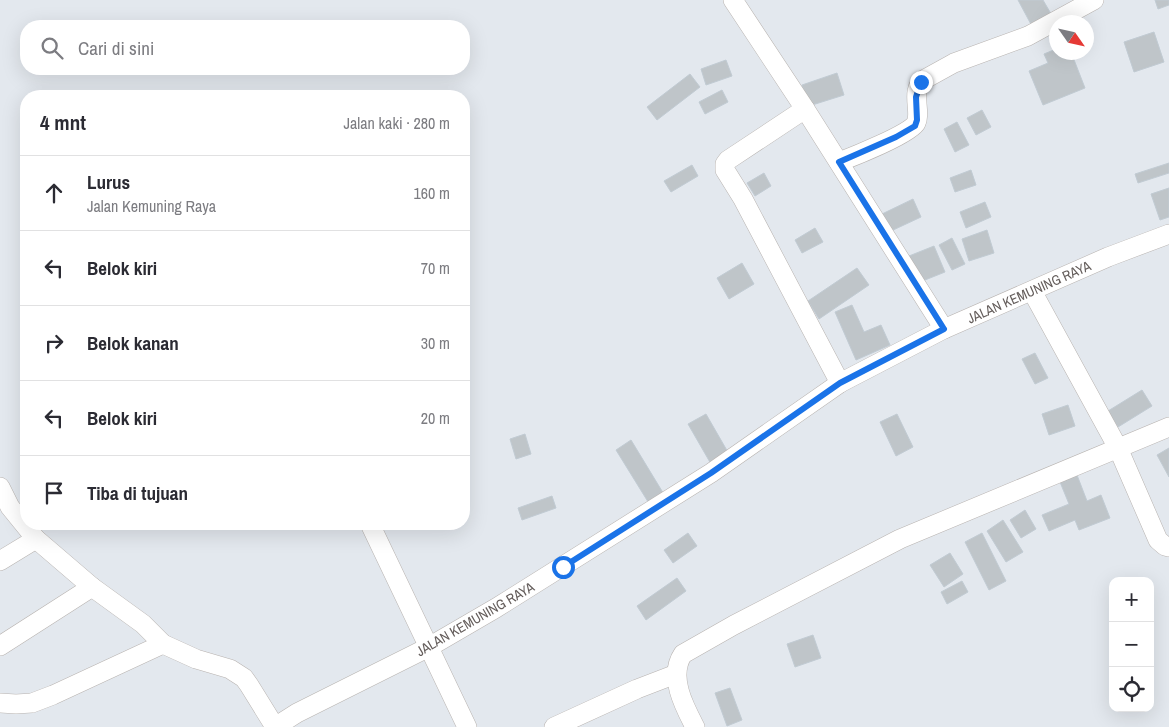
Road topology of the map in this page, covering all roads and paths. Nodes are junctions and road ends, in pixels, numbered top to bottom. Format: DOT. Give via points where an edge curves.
graph roads {
  1 [pos="733,0"];
  2 [pos="1094,0"];
  3 [pos="805,109"];
  4 [pos="839,162"];
  5 [pos="1169,234"];
  6 [pos="1032,290"];
  7 [pos="944,329"];
  8 [pos="840,383"];
  9 [pos="1169,427"];
  10 [pos="1118,448"];
  11 [pos="0,486"];
  12 [pos="5,509"];
  13 [pos="20,524"];
  14 [pos="27,530"];
  15 [pos="373,530"];
  16 [pos="36,539"];
  17 [pos="1169,547"];
  18 [pos="0,561"];
  19 [pos="92,587"];
  20 [pos="163,644"];
  21 [pos="0,646"];
  22 [pos="429,647"];
  23 [pos="676,674"];
  24 [pos="0,703"];
  25 [pos="275,727"];
  26 [pos="467,727"];
  27 [pos="554,727"];
  28 [pos="695,727"];
  1 -- 3 [label="street"];
  2 -- 4 [label="street" via="1028,36 954,63 925,79 916,97 915,126"];
  3 -- 4 [label="street"];
  3 -- 8 [label="street" via="728,160 724,168"];
  4 -- 7 [label="street"];
  5 -- 6 [label="street, JALAN KEMUNING RAYA"];
  6 -- 7 [label="street, JALAN KEMUNING RAYA"];
  6 -- 10 [label="street"];
  7 -- 8 [label="street, JALAN KEMUNING RAYA"];
  8 -- 22 [label="street, JALAN KEMUNING RAYA" via="711,473"];
  9 -- 10 [label="street"];
  10 -- 17 [label="street" via="1158,540"];
  10 -- 23 [label="street" via="900,539 683,654"];
  11 -- 12 [label="street"];
  12 -- 13 [label="street"];
  14 -- 16 [label="street"];
  15 -- 22 [label="street"];
  16 -- 18 [label="street"];
  16 -- 19 [label="street"];
  19 -- 20 [label="street" via="143,624"];
  19 -- 21 [label="street"];
  20 -- 24 [label="street" via="32,703"];
  20 -- 25 [label="street" via="240,674"];
  22 -- 25 [label="street, JALAN KEMUNING RAYA"];
  22 -- 26 [label="street"];
  23 -- 27 [label="street"];
  23 -- 28 [label="street" via="682,699"];
}
